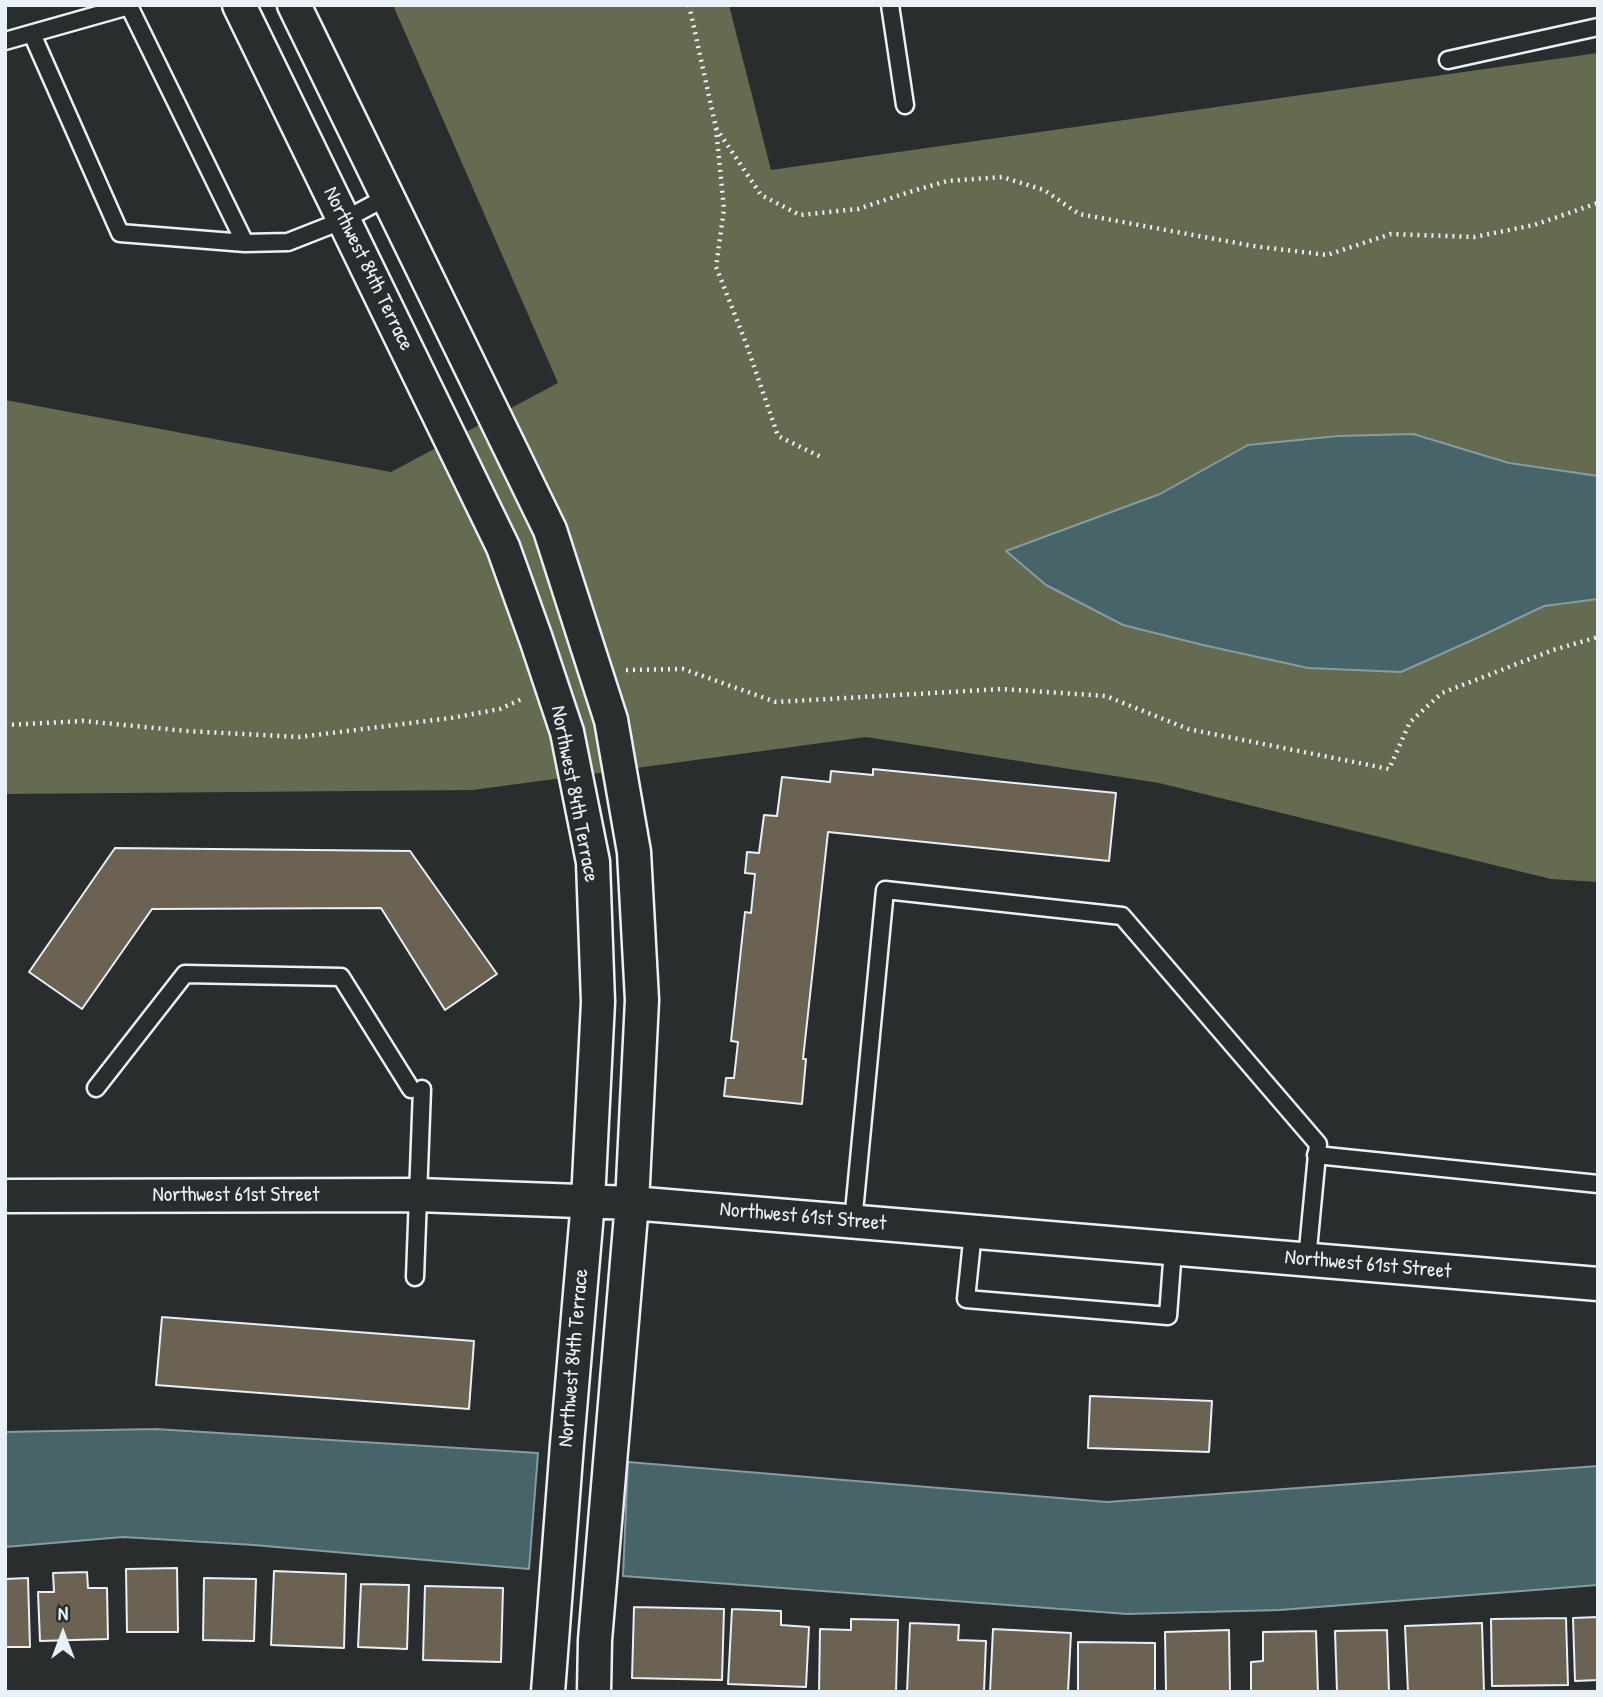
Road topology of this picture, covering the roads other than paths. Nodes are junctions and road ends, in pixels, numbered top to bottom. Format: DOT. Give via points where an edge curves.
graph roads {
  1 [pos="239,5"];
  2 [pos="294,5"];
  3 [pos="890,5"];
  4 [pos="1598,27"];
  5 [pos="32,34"];
  6 [pos="5,41"];
  7 [pos="1448,60"];
  8 [pos="905,105"];
  9 [pos="387,197"];
  10 [pos="344,220"];
  11 [pos="245,243"];
  12 [pos="96,1088"];
  13 [pos="1316,1155"];
  14 [pos="1598,1184"];
  15 [pos="418,1195"];
  16 [pos="5,1196"];
  17 [pos="588,1201"];
  18 [pos="632,1203"];
  19 [pos="853,1222"];
  20 [pos="974,1232"];
  21 [pos="1174,1249"];
  22 [pos="1307,1260"];
  23 [pos="415,1277"];
  24 [pos="1598,1284"];
  25 [pos="548,1692"];
  26 [pos="594,1692"];
  1 -- 10 [label="street, Northwest 84th Terrace"];
  2 -- 9 [label="street"];
  3 -- 8 [label="lane"];
  4 -- 7 [label="lane"];
  5 -- 6 [label="lane"];
  5 -- 11 [label="lane" via="120,233"];
  5 -- 11 [label="lane" via="129,6"];
  9 -- 10 [label="lane"];
  9 -- 18 [label="street" via="550,530 611,720 634,852 642,1000"];
  10 -- 11 [label="lane" via="288,242"];
  10 -- 17 [label="street, Northwest 84th Terrace" via="503,547 567,733 593,862 598,1002"];
  12 -- 15 [label="lane" via="185,974 341,977 416,1089"];
  13 -- 14 [label="lane"];
  13 -- 19 [label="lane" via="1318,1144 1122,916 885,890"];
  13 -- 22 [label="lane"];
  15 -- 16 [label="street, Northwest 61st Street"];
  15 -- 17 [label="street, Northwest 61st Street"];
  15 -- 23 [label="lane"];
  17 -- 18 [label="street, Northwest 61st Street"];
  17 -- 25 [label="street, Northwest 84th Terrace"];
  18 -- 19 [label="street, Northwest 61st Street"];
  18 -- 26 [label="street"];
  19 -- 20 [label="street, Northwest 61st Street"];
  20 -- 21 [label="street, Northwest 61st Street"];
  20 -- 21 [label="lane" via="966,1299 1047,1306 1168,1316"];
  21 -- 22 [label="street, Northwest 61st Street"];
  22 -- 24 [label="street, Northwest 61st Street"];
}
